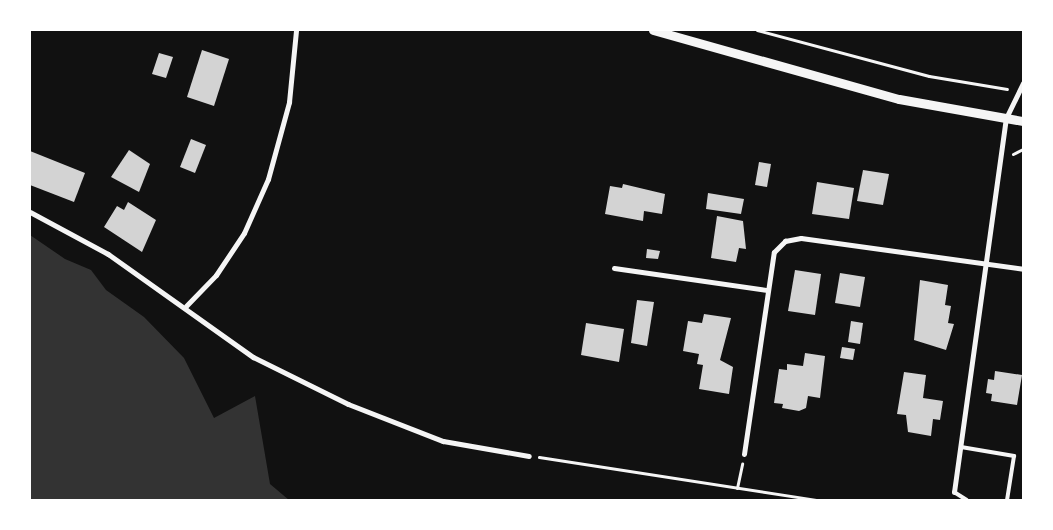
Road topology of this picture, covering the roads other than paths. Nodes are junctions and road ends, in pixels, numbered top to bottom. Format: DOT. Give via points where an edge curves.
graph roads {
  1 [pos="296,30"];
  2 [pos="653,30"];
  3 [pos="1023,82"];
  4 [pos="1006,118"];
  5 [pos="1023,121"];
  6 [pos="30,212"];
  7 [pos="986,264"];
  8 [pos="614,268"];
  9 [pos="1023,269"];
  10 [pos="767,290"];
  11 [pos="186,306"];
  12 [pos="961,447"];
  13 [pos="744,454"];
  14 [pos="529,456"];
  15 [pos="954,492"];
  16 [pos="967,500"];
  17 [pos="1006,500"];
  1 -- 11 [label="street" via="289,102 268,179 244,233 216,274"];
  2 -- 4 [label="street" via="899,98"];
  3 -- 4 [label="street"];
  4 -- 5 [label="street"];
  4 -- 7 [label="street"];
  6 -- 11 [label="street" via="108,254"];
  7 -- 9 [label="street"];
  7 -- 10 [label="street" via="801,238 785,241 774,252"];
  7 -- 12 [label="street"];
  8 -- 10 [label="street"];
  10 -- 13 [label="street"];
  11 -- 14 [label="street" via="253,357 348,404 443,441"];
  12 -- 15 [label="street"];
  12 -- 17 [label="lane" via="1014,456"];
  15 -- 16 [label="lane"];
}
